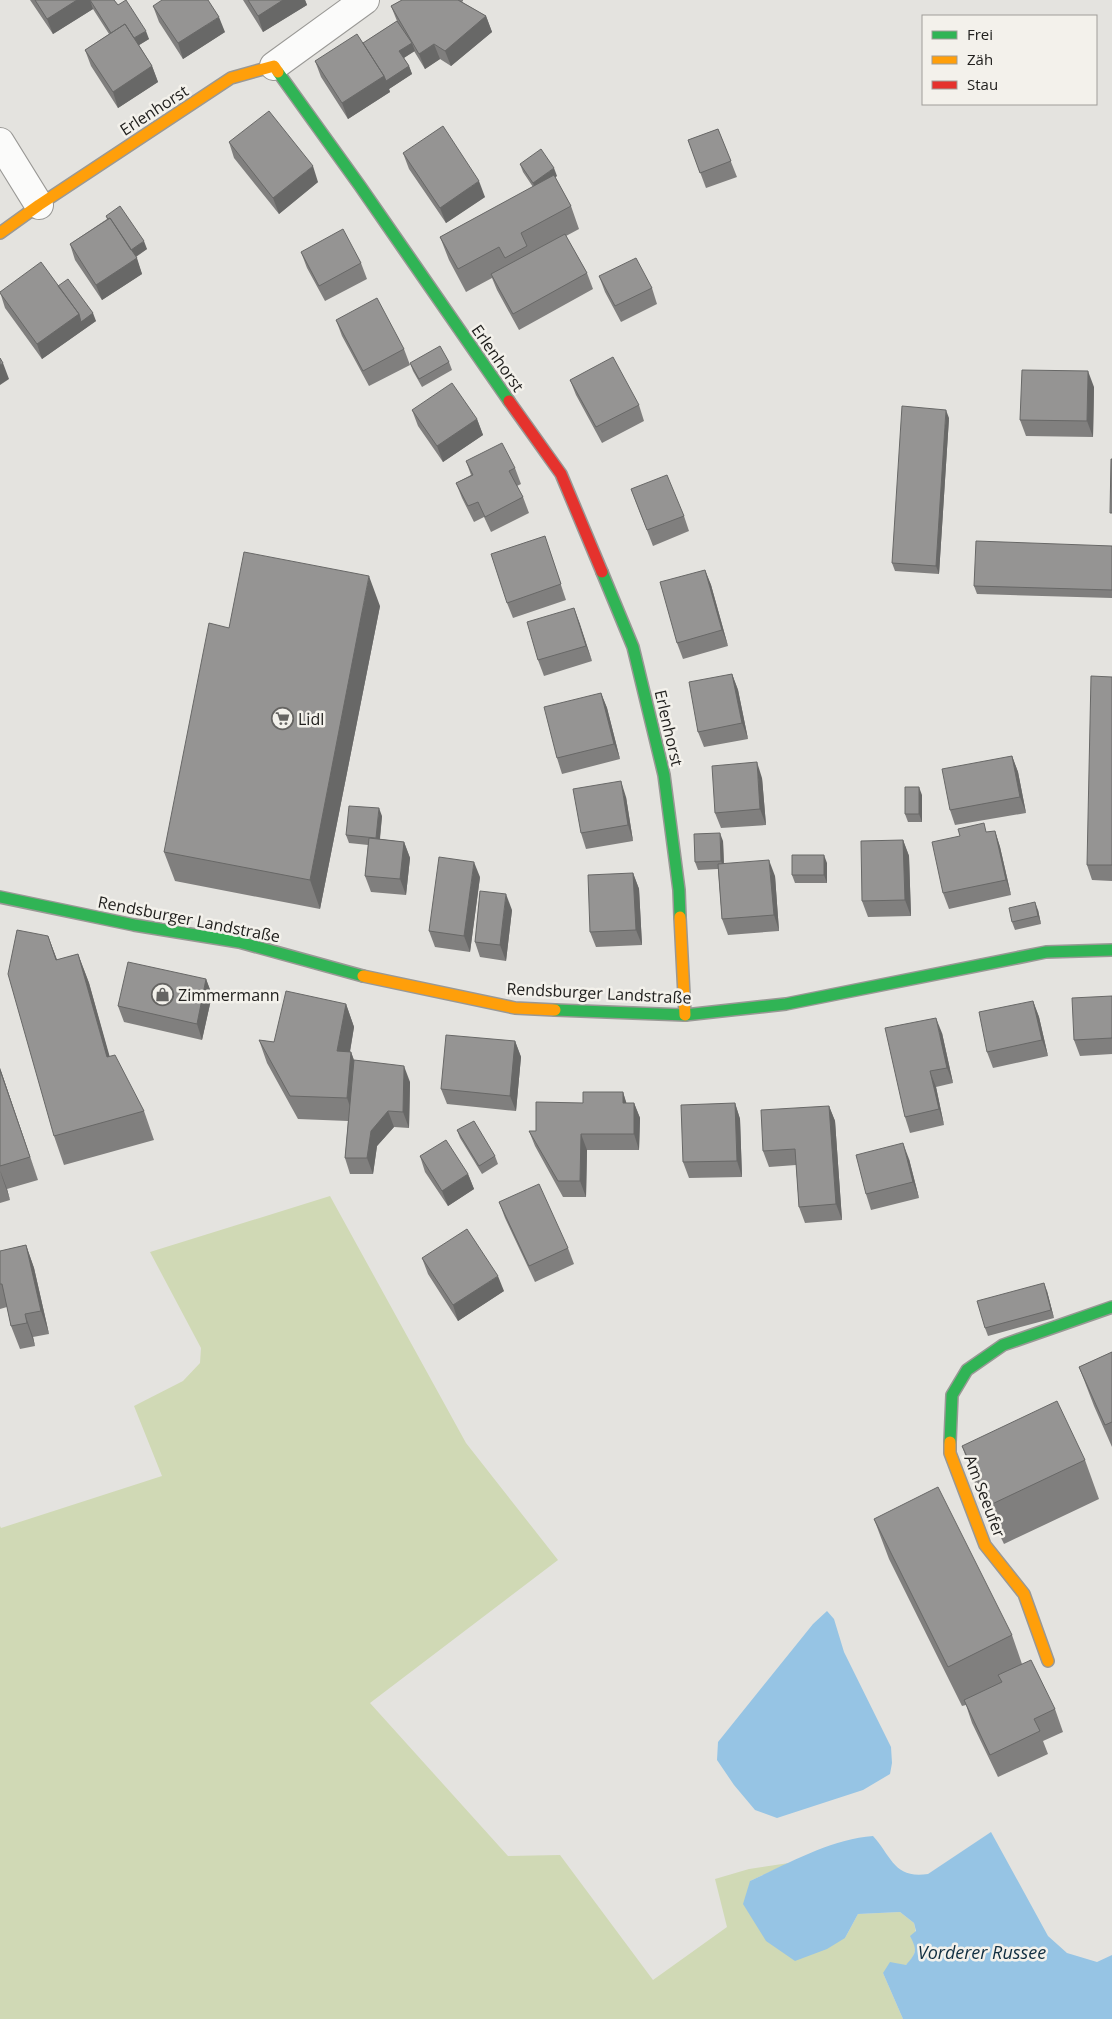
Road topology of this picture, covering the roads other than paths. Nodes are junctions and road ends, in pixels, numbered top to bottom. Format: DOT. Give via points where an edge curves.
graph roads {
  1 [pos="365,0"];
  2 [pos="274,66"];
  3 [pos="0,142"];
  4 [pos="39,205"];
  5 [pos="0,233"];
  6 [pos="0,897"];
  7 [pos="1112,950"];
  8 [pos="685,1015"];
  9 [pos="1112,1307"];
  10 [pos="1048,1661"];
  1 -- 2 [label="street"];
  2 -- 4 [label="street, Erlenhorst" via="232,78"];
  2 -- 8 [label="street, Erlenhorst" via="560,474 633,647 664,775 679,890"];
  3 -- 4 [label="street"];
  4 -- 5 [label="street, Erlenhorst"];
  6 -- 8 [label="street, Rendsburger Landstraße" via="239,942 350,973 515,1008"];
  7 -- 8 [label="street, Rendsburger Landstraße" via="1046,952 786,1004"];
  9 -- 10 [label="street, Am Seeufer" via="1002,1345 966,1370 952,1395 950,1453 985,1545 1024,1594"];
}
